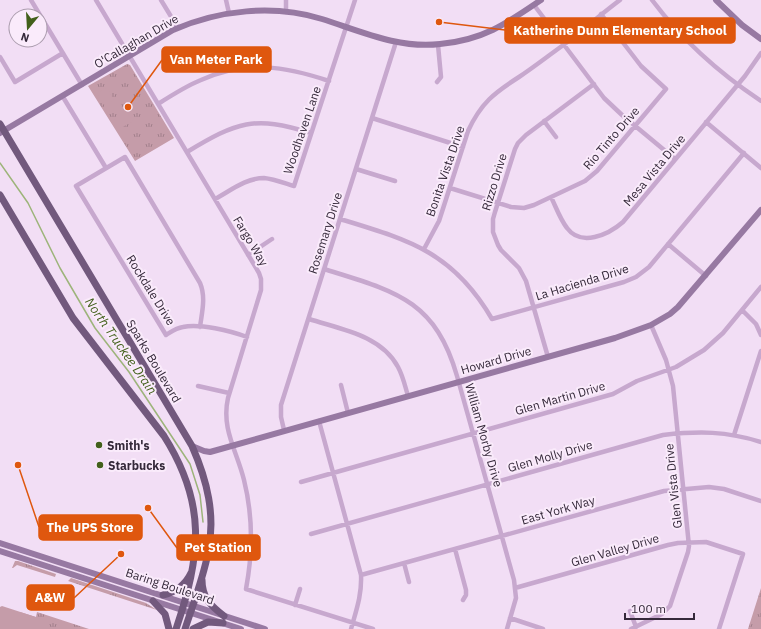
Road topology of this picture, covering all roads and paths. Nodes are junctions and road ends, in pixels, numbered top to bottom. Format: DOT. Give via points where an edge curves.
graph roads {
  1 [pos="31,0"];
  2 [pos="96,0"];
  3 [pos="161,0"];
  4 [pos="226,0"];
  5 [pos="286,0"];
  6 [pos="355,0"];
  7 [pos="541,0"];
  8 [pos="620,0"];
  9 [pos="652,0"];
  10 [pos="716,0"];
  11 [pos="534,5"];
  12 [pos="286,12"];
  13 [pos="229,13"];
  14 [pos="601,14"];
  15 [pos="347,27"];
  16 [pos="178,28"];
  17 [pos="761,38"];
  18 [pos="396,42"];
  19 [pos="564,44"];
  20 [pos="438,45"];
  21 [pos="63,53"];
  22 [pos="761,54"];
  23 [pos="130,56"];
  24 [pos="0,57"];
  25 [pos="329,81"];
  26 [pos="437,82"];
  27 [pos="594,84"];
  28 [pos="82,85"];
  29 [pos="737,85"];
  30 [pos="63,97"];
  31 [pos="761,101"];
  32 [pos="158,104"];
  33 [pos="372,118"];
  34 [pos="544,121"];
  35 [pos="706,122"];
  36 [pos="0,124"];
  37 [pos="635,126"];
  38 [pos="2,132"];
  39 [pos="311,133"];
  40 [pos="556,137"];
  41 [pos="463,147"];
  42 [pos="187,152"];
  43 [pos="744,153"];
  44 [pos="675,160"];
  45 [pos="106,168"];
  46 [pos="356,168"];
  47 [pos="761,168"];
  48 [pos="396,181"];
  49 [pos="450,188"];
  50 [pos="0,195"];
  51 [pos="551,197"];
  52 [pos="215,200"];
  53 [pos="498,203"];
  54 [pos="761,210"];
  55 [pos="340,219"];
  56 [pos="272,240"];
  57 [pos="668,244"];
  58 [pos="424,249"];
  59 [pos="248,255"];
  60 [pos="324,269"];
  61 [pos="706,276"];
  62 [pos="761,287"];
  63 [pos="534,307"];
  64 [pos="742,310"];
  65 [pos="309,319"];
  66 [pos="651,325"];
  67 [pos="200,327"];
  68 [pos="761,335"];
  69 [pos="247,337"];
  70 [pos="761,352"];
  71 [pos="548,357"];
  72 [pos="669,370"];
  73 [pos="458,382"];
  74 [pos="341,385"];
  75 [pos="198,386"];
  76 [pos="229,393"];
  77 [pos="408,396"];
  78 [pos="348,412"];
  79 [pos="319,421"];
  80 [pos="284,430"];
  81 [pos="473,433"];
  82 [pos="678,434"];
  83 [pos="734,435"];
  84 [pos="761,442"];
  85 [pos="232,445"];
  86 [pos="192,446"];
  87 [pos="333,473"];
  88 [pos="301,482"];
  89 [pos="487,484"];
  90 [pos="684,489"];
  91 [pos="761,501"];
  92 [pos="347,523"];
  93 [pos="311,534"];
  94 [pos="502,536"];
  95 [pos="689,542"];
  96 [pos="0,543"];
  97 [pos="455,549"];
  98 [pos="0,551"];
  99 [pos="404,563"];
  100 [pos="193,567"];
  101 [pos="202,574"];
  102 [pos="361,575"];
  103 [pos="409,582"];
  104 [pos="515,588"];
  105 [pos="300,589"];
  106 [pos="163,595"];
  107 [pos="463,600"];
  108 [pos="154,601"];
  109 [pos="189,603"];
  110 [pos="295,605"];
  111 [pos="186,611"];
  112 [pos="630,611"];
  113 [pos="510,618"];
  114 [pos="223,619"];
  115 [pos="353,622"];
  116 [pos="634,628"];
  117 [pos="169,629"];
  118 [pos="176,629"];
  119 [pos="185,629"];
  120 [pos="193,629"];
  121 [pos="241,629"];
  122 [pos="265,629"];
  123 [pos="351,629"];
  124 [pos="373,629"];
  125 [pos="507,629"];
  126 [pos="543,629"];
  127 [pos="719,629"];
  1 -- 21 [label="street"];
  2 -- 23 [label="street, Fargo Way"];
  3 -- 16 [label="street"];
  4 -- 13 [label="street"];
  5 -- 12 [label="street"];
  6 -- 15 [label="street, Woodhaven Lane"];
  7 -- 11 [label="street, O'Callaghan Drive"];
  8 -- 14 [label="street, Bonita Vista Drive"];
  9 -- 29 [label="street" via="692,46"];
  10 -- 17 [label="street" via="742,25"];
  11 -- 19 [label="street"];
  11 -- 20 [label="street, O'Callaghan Drive" via="512,21 489,32"];
  12 -- 13 [label="street, O'Callaghan Drive" via="256,10"];
  12 -- 15 [label="street, O'Callaghan Drive" via="320,18"];
  13 -- 16 [label="street, O'Callaghan Drive" via="198,20"];
  14 -- 19 [label="street, Bonita Vista Drive"];
  14 -- 37 [label="street, Rio Tinto Drive" via="641,66 666,89"];
  15 -- 18 [label="street, O'Callaghan Drive"];
  15 -- 25 [label="street, Woodhaven Lane"];
  16 -- 23 [label="street, O'Callaghan Drive"];
  18 -- 20 [label="street, O'Callaghan Drive"];
  18 -- 33 [label="street, Rosemary Drive"];
  19 -- 27 [label="street"];
  19 -- 41 [label="street, Bonita Vista Drive" via="492,96 472,122"];
  20 -- 26 [label="street" via="441,77"];
  21 -- 24 [label="street" via="15,82"];
  21 -- 28 [label="street"];
  22 -- 29 [label="street, Mesa Vista Drive"];
  23 -- 28 [label="street, O'Callaghan Drive"];
  23 -- 32 [label="street, Fargo Way"];
  25 -- 32 [label="street" via="280,68 239,68 202,79"];
  25 -- 39 [label="street, Woodhaven Lane"];
  27 -- 34 [label="street, Rizzo Drive"];
  27 -- 37 [label="street" via="613,107"];
  28 -- 30 [label="street, O'Callaghan Drive"];
  29 -- 31 [label="street"];
  29 -- 35 [label="street, Mesa Vista Drive"];
  30 -- 38 [label="street, O'Callaghan Drive"];
  30 -- 45 [label="street"];
  32 -- 42 [label="street, Fargo Way"];
  33 -- 41 [label="street"];
  33 -- 46 [label="street, Rosemary Drive"];
  34 -- 40 [label="street"];
  34 -- 53 [label="street, Rizzo Drive" via="526,135 515,149"];
  35 -- 43 [label="street"];
  35 -- 44 [label="street, Mesa Vista Drive"];
  36 -- 38 [label="main road, Sparks Boulevard"];
  37 -- 44 [label="street"];
  37 -- 51 [label="street, Rio Tinto Drive" via="591,177"];
  38 -- 86 [label="main road, Sparks Boulevard"];
  39 -- 42 [label="street" via="276,124 246,124 216,134"];
  39 -- 52 [label="street, Woodhaven Lane" via="294,186 271,179 258,179 244,182"];
  41 -- 49 [label="street, Bonita Vista Drive"];
  42 -- 52 [label="street, Fargo Way"];
  43 -- 47 [label="street"];
  43 -- 57 [label="street, La Hacienda Drive"];
  44 -- 51 [label="street, Mesa Vista Drive" via="623,222 596,237 585,238 570,232"];
  45 -- 67 [label="street" via="125,157 200,283 204,300"];
  45 -- 67 [label="street, Rockdale Drive" via="76,186 166,335 182,327"];
  46 -- 48 [label="street"];
  46 -- 55 [label="street, Rosemary Drive"];
  49 -- 53 [label="street, Rio Tinto Drive"];
  49 -- 58 [label="street, Bonita Vista Drive" via="439,221"];
  50 -- 100 [label="main road, Sparks Boulevard" via="73,318 172,450 186,479 194,512 196,537"];
  51 -- 53 [label="street, Rio Tinto Drive" via="524,208"];
  52 -- 59 [label="street, Fargo Way"];
  53 -- 63 [label="street, Rizzo Drive" via="493,219 495,238 501,250 523,274"];
  54 -- 61 [label="street, Howard Drive"];
  55 -- 58 [label="street" via="400,238"];
  55 -- 60 [label="street, Rosemary Drive"];
  56 -- 59 [label="street"];
  57 -- 61 [label="street"];
  57 -- 63 [label="street, La Hacienda Drive" via="649,267 629,280"];
  58 -- 63 [label="street, La Hacienda Drive" via="459,275 492,319"];
  59 -- 69 [label="street, Fargo Way" via="259,273 262,290"];
  60 -- 65 [label="street, Rosemary Drive"];
  60 -- 73 [label="street, William Morby Drive" via="388,290 418,308 442,337 452,359"];
  61 -- 66 [label="street, Howard Drive" via="678,307"];
  62 -- 64 [label="street, Glen Martin Drive"];
  63 -- 71 [label="street, Rizzo Drive"];
  64 -- 68 [label="street" via="756,324"];
  64 -- 72 [label="street, Glen Martin Drive" via="723,333 704,350"];
  65 -- 77 [label="street" via="368,338 382,348 399,367"];
  65 -- 80 [label="street, Rosemary Drive" via="281,405"];
  66 -- 71 [label="street, Howard Drive"];
  66 -- 72 [label="street, Glen Vista Drive"];
  67 -- 69 [label="street, Rockdale Drive"];
  69 -- 76 [label="street, Fargo Way"];
  70 -- 83 [label="street"];
  71 -- 73 [label="street, Howard Drive"];
  72 -- 81 [label="street, Glen Martin Drive" via="638,381 613,394"];
  72 -- 82 [label="street, Glen Vista Drive"];
  73 -- 77 [label="street, Howard Drive"];
  73 -- 81 [label="street, William Morby Drive"];
  74 -- 78 [label="street"];
  75 -- 76 [label="street"];
  76 -- 85 [label="street, Fargo Way" via="225,416"];
  77 -- 78 [label="street, Howard Drive"];
  78 -- 79 [label="street, Howard Drive"];
  79 -- 80 [label="street, Howard Drive"];
  79 -- 87 [label="street"];
  80 -- 85 [label="street, Howard Drive"];
  81 -- 87 [label="street, Glen Martin Drive"];
  81 -- 89 [label="street, William Morby Drive"];
  82 -- 83 [label="street, Glen Molly Drive" via="707,432"];
  82 -- 89 [label="street, Glen Molly Drive" via="656,437"];
  82 -- 90 [label="street, Glen Vista Drive"];
  83 -- 84 [label="street, Glen Molly Drive"];
  85 -- 86 [label="street, Howard Drive" via="210,452"];
  85 -- 110 [label="street, Fargo Way" via="244,479 250,511 252,543 246,589"];
  86 -- 101 [label="main road, Sparks Boulevard" via="205,479 211,515 210,542"];
  87 -- 88 [label="street, Glen Martin Drive"];
  87 -- 92 [label="street"];
  89 -- 92 [label="street, Glen Molly Drive"];
  89 -- 94 [label="street, William Morby Drive"];
  90 -- 91 [label="street, East York Way" via="724,489"];
  90 -- 94 [label="street, East York Way" via="653,494"];
  90 -- 95 [label="street, Glen Vista Drive"];
  92 -- 93 [label="street, Glen Molly Drive"];
  92 -- 102 [label="street"];
  94 -- 97 [label="street, East York Way"];
  94 -- 104 [label="street, William Morby Drive"];
  95 -- 104 [label="street, Glen Valley Drive" via="668,545"];
  95 -- 116 [label="street, Glen Vista Drive" via="670,606 662,614"];
  95 -- 127 [label="street, Glen Valley Drive" via="706,542 744,554"];
  96 -- 106 [label="street, Baring Boulevard"];
  97 -- 99 [label="street, East York Way"];
  97 -- 107 [label="street" via="466,590"];
  98 -- 108 [label="street, Baring Boulevard"];
  99 -- 102 [label="street, East York Way"];
  99 -- 103 [label="street"];
  100 -- 106 [label="main road" via="184,583"];
  100 -- 109 [label="main road, Sparks Boulevard"];
  101 -- 109 [label="main road, Sparks Boulevard"];
  101 -- 114 [label="main road" via="206,598"];
  102 -- 115 [label="street" via="360,601"];
  104 -- 113 [label="street, William Morby Drive"];
  105 -- 110 [label="street"];
  106 -- 109 [label="street, Baring Boulevard"];
  108 -- 111 [label="street, Baring Boulevard"];
  108 -- 117 [label="main road" via="165,614"];
  109 -- 111 [label="main road, Sparks Boulevard"];
  109 -- 114 [label="street, Baring Boulevard"];
  110 -- 115 [label="street"];
  111 -- 114 [label="street, Baring Boulevard"];
  111 -- 118 [label="main road, Sparks Boulevard"];
  111 -- 119 [label="main road, Sparks Boulevard"];
  112 -- 116 [label="street, Glen Vista Drive"];
  113 -- 125 [label="street, William Morby Drive"];
  113 -- 126 [label="street"];
  114 -- 120 [label="main road"];
  114 -- 121 [label="street, Baring Boulevard"];
  114 -- 122 [label="street, Baring Boulevard"];
  115 -- 123 [label="street"];
  115 -- 124 [label="street"];
}
